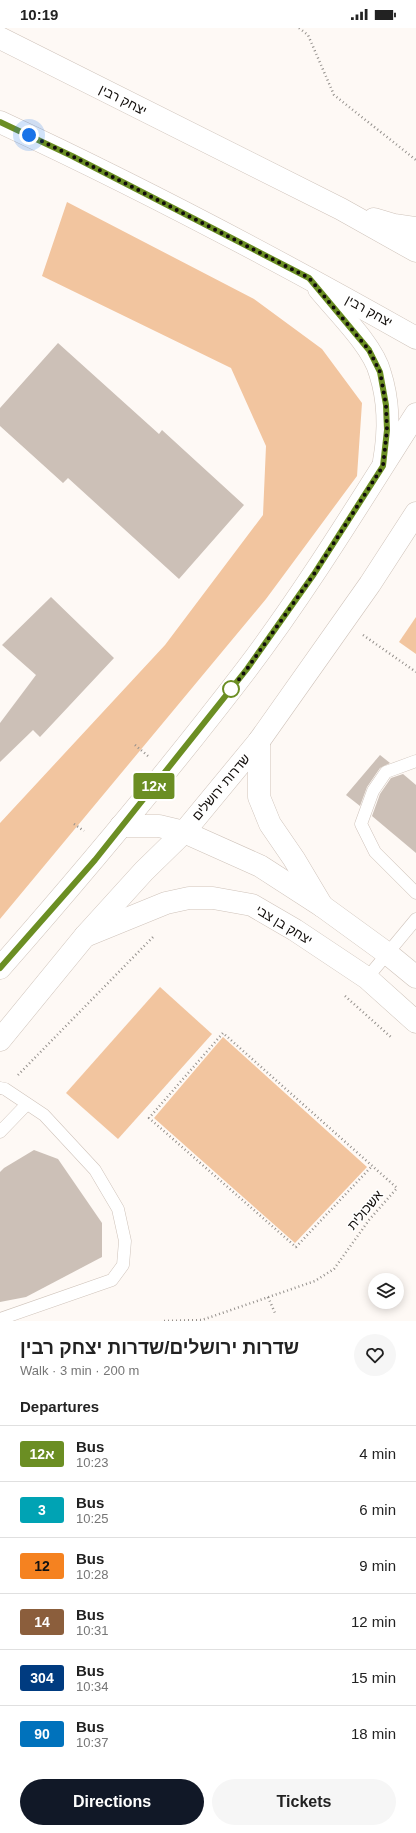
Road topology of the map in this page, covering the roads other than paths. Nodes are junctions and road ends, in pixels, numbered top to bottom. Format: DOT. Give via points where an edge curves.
graph roads {
  1 [pos="0,38"];
  2 [pos="0,122"];
  3 [pos="341,209"];
  4 [pos="416,228"];
  5 [pos="416,251"];
  6 [pos="309,278"];
  7 [pos="416,338"];
  8 [pos="416,414"];
  9 [pos="383,466"];
  10 [pos="416,513"];
  11 [pos="416,535"];
  12 [pos="370,584"];
  13 [pos="259,741"];
  14 [pos="416,761"];
  15 [pos="121,826"];
  16 [pos="184,832"];
  17 [pos="416,894"];
  18 [pos="322,906"];
  19 [pos="416,919"];
  20 [pos="86,936"];
  21 [pos="388,954"];
  22 [pos="0,968"];
  23 [pos="416,977"];
  24 [pos="368,978"];
  25 [pos="416,1022"];
  26 [pos="0,1040"];
  27 [pos="2,1088"];
  28 [pos="28,1104"];
  29 [pos="0,1132"];
  30 [pos="0,1319"];
  1 -- 3 [label="main road, יצחק רבין"];
  2 -- 6 [label="main road, יצחק רבין" via="72,156"];
  3 -- 4 [label="main road" via="394,225"];
  3 -- 5 [label="main road, יצחק רבין"];
  6 -- 7 [label="main road, יצחק רבין"];
  6 -- 9 [label="main road" via="369,350 380,372 386,405 387,430"];
  8 -- 9 [label="main road"];
  9 -- 15 [label="main road" via="314,574 247,669"];
  10 -- 12 [label="main road, שדרות ירושלים"];
  11 -- 12 [label="main road"];
  12 -- 13 [label="main road, שדרות ירושלים"];
  13 -- 16 [label="main road, שדרות ירושלים"];
  13 -- 18 [label="main road" via="259,797 270,824"];
  14 -- 17 [label="lane" via="386,772 373,791 361,824 375,852"];
  15 -- 16 [label="main road" via="159,826"];
  15 -- 22 [label="main road" via="95,860"];
  16 -- 18 [label="main road" via="260,866"];
  16 -- 20 [label="main road, שדרות ירושלים" via="144,871"];
  18 -- 21 [label="main road"];
  19 -- 21 [label="lane"];
  20 -- 24 [label="main road, יצחק בן צבי" via="166,903 189,898 213,898 252,905"];
  20 -- 26 [label="main road, שדרות ירושלים"];
  21 -- 23 [label="main road"];
  21 -- 24 [label="lane"];
  24 -- 25 [label="main road, יצחק בן צבי"];
  27 -- 28 [label="lane"];
  28 -- 29 [label="lane"];
  28 -- 30 [label="lane" via="44,1115 95,1170 118,1209 125,1241 123,1265 112,1280"];
}
